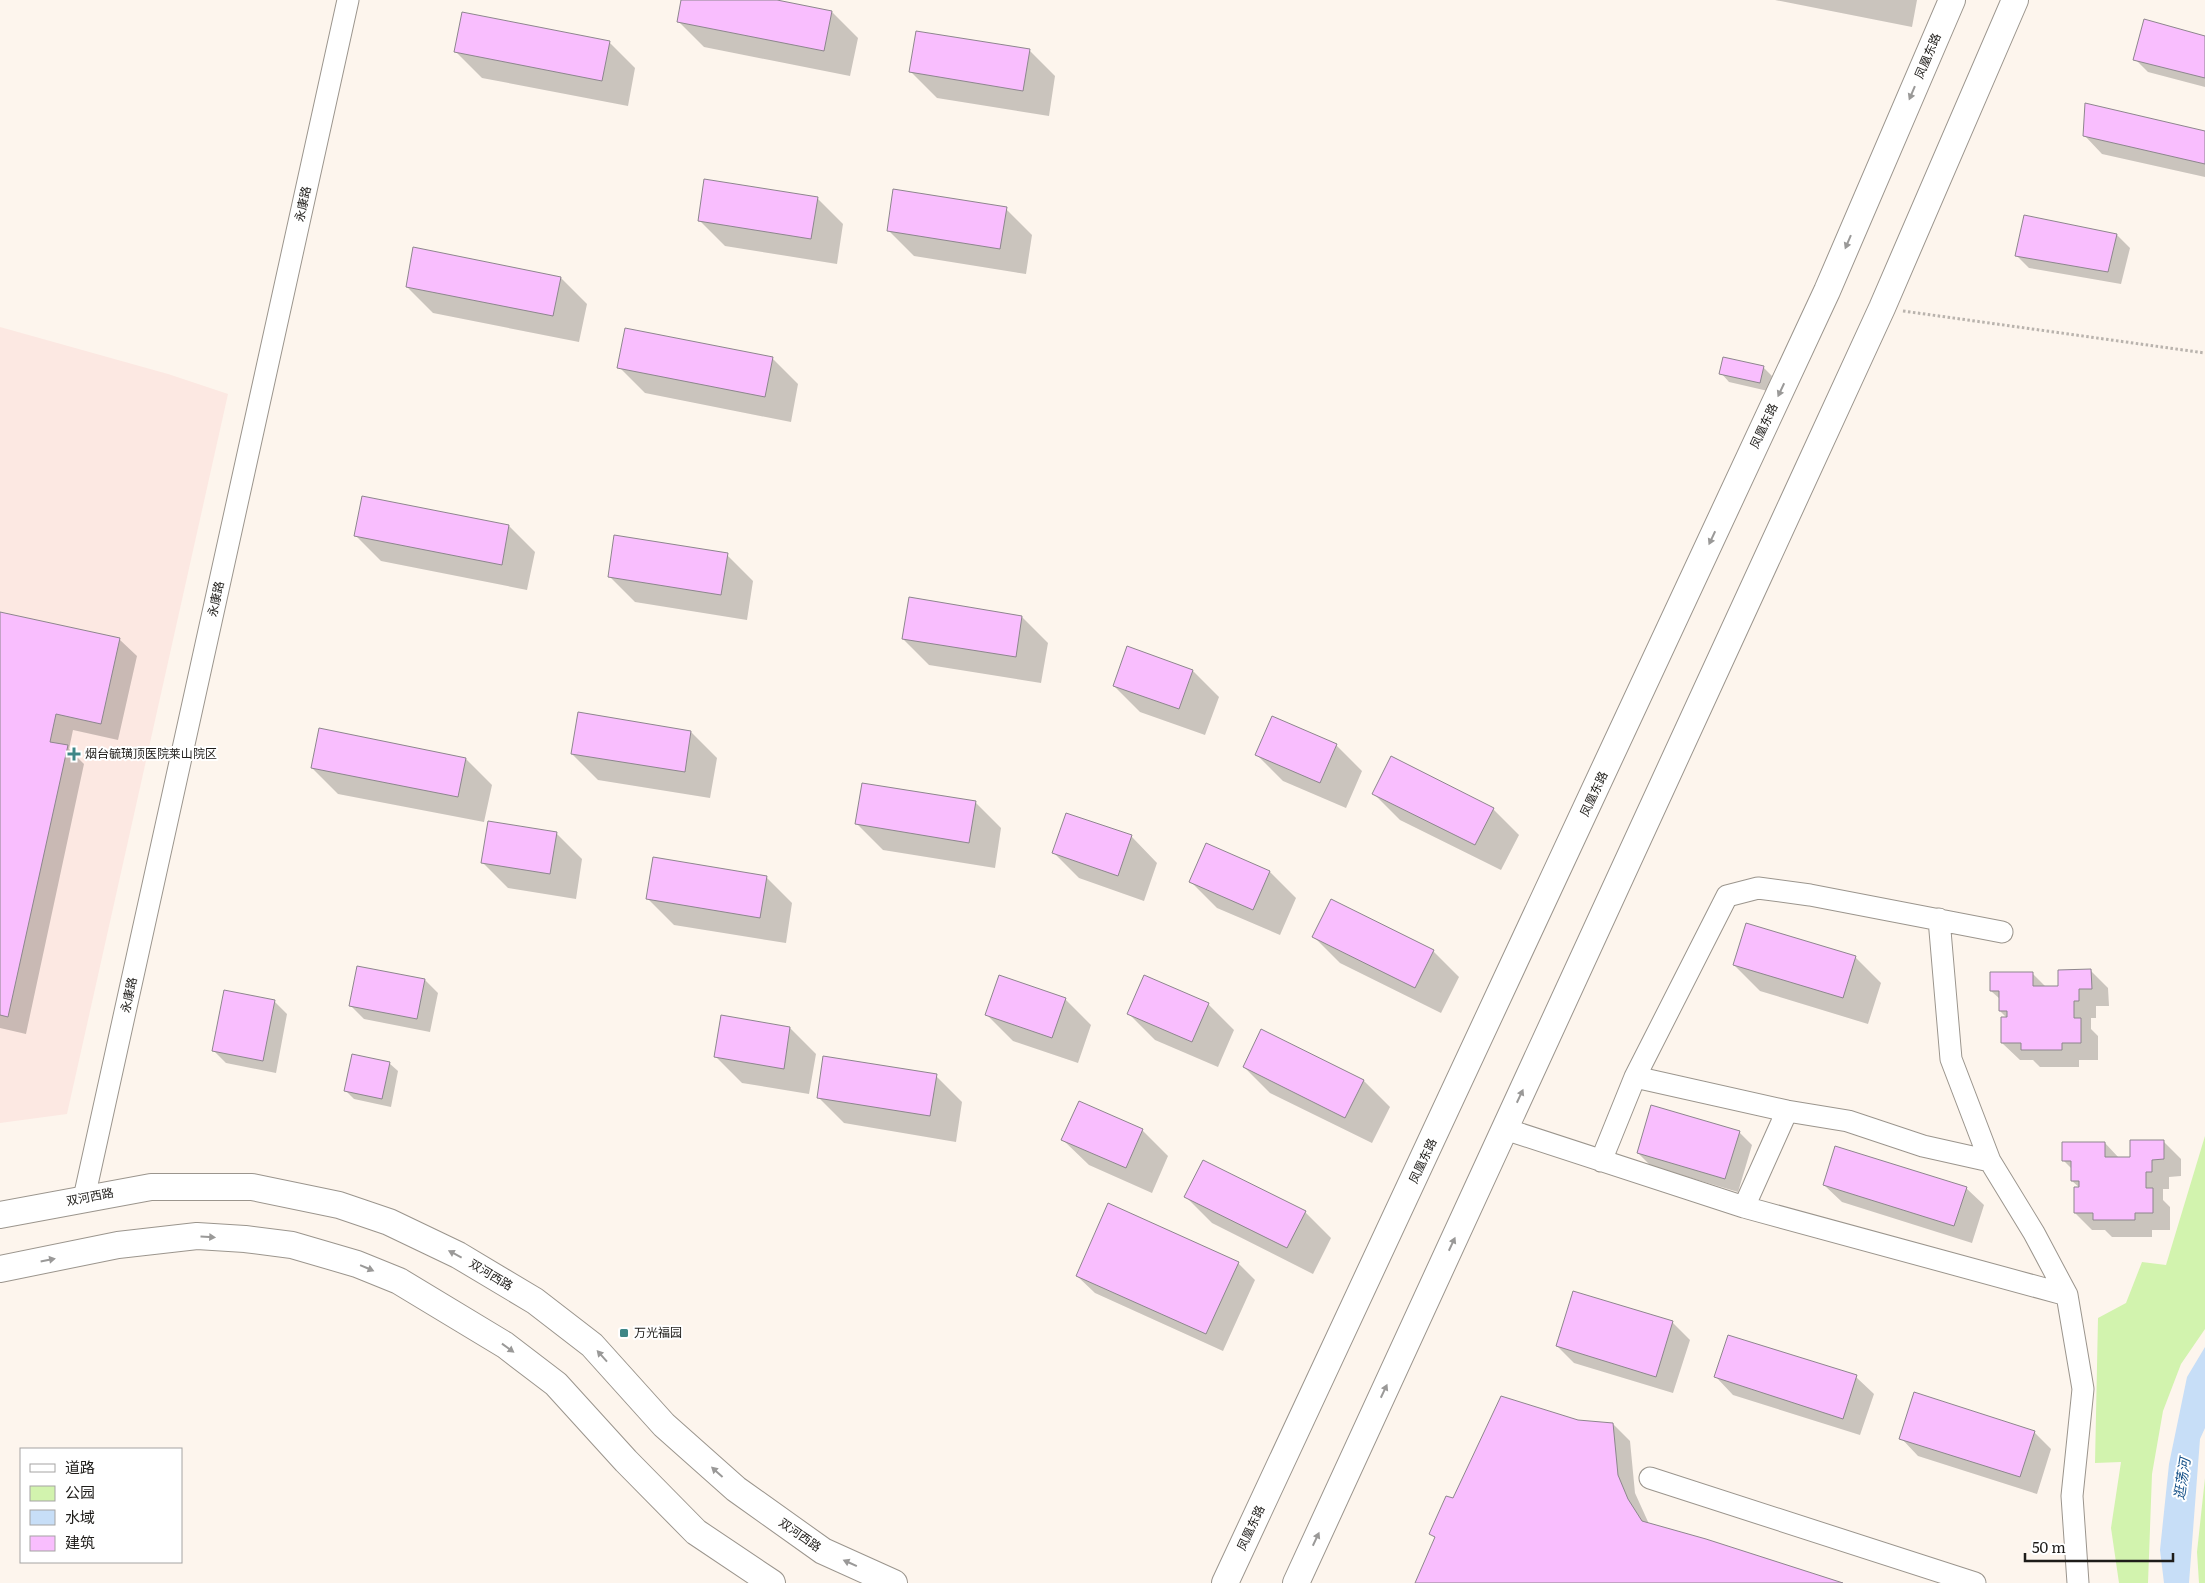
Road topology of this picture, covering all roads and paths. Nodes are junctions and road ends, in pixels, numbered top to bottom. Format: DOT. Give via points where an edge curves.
graph roads {
  1 [pos="348,0"];
  2 [pos="1952,0"];
  3 [pos="2015,0"];
  4 [pos="1882,308"];
  5 [pos="2205,353"];
  6 [pos="1939,919"];
  7 [pos="2002,932"];
  8 [pos="1635,1077"];
  9 [pos="1787,1111"];
  10 [pos="1505,1129"];
  11 [pos="1602,1161"];
  12 [pos="1990,1161"];
  13 [pos="84,1198"];
  14 [pos="1744,1207"];
  15 [pos="0,1215"];
  16 [pos="0,1269"];
  17 [pos="2067,1295"];
  18 [pos="1650,1478"];
  19 [pos="772,1583"];
  20 [pos="894,1583"];
  21 [pos="1225,1583"];
  22 [pos="1296,1583"];
  23 [pos="1975,1583"];
  24 [pos="2078,1583"];
  1 -- 13 [label="street, 永康路"];
  2 -- 21 [label="street, 凤凰东路, one-way" via="1822,300"];
  3 -- 4 [label="street"];
  4 -- 5 [label="path"];
  10 -- 4 [label="street, one-way"];
  6 -- 7 [label="street"];
  6 -- 8 [label="street" via="1758,888 1727,896"];
  6 -- 12 [label="street" via="1950,1059"];
  8 -- 9 [label="street"];
  8 -- 11 [label="street"];
  9 -- 12 [label="street" via="1848,1121 1923,1146"];
  9 -- 14 [label="street"];
  10 -- 11 [label="street"];
  22 -- 10 [label="street, one-way"];
  11 -- 14 [label="street"];
  12 -- 17 [label="street"];
  13 -- 15 [label="street, 双河西路"];
  20 -- 13 [label="street, 双河西路, one-way" via="823,1552 736,1489 664,1425 592,1345 535,1301 458,1255 390,1222 339,1205 252,1187 151,1187"];
  14 -- 17 [label="street"];
  16 -- 19 [label="street, one-way" via="118,1246 197,1236 292,1244 357,1264 399,1282 512,1350 556,1384 696,1532"];
  17 -- 24 [label="street" via="2083,1390 2072,1496"];
  18 -- 23 [label="street"];
}
